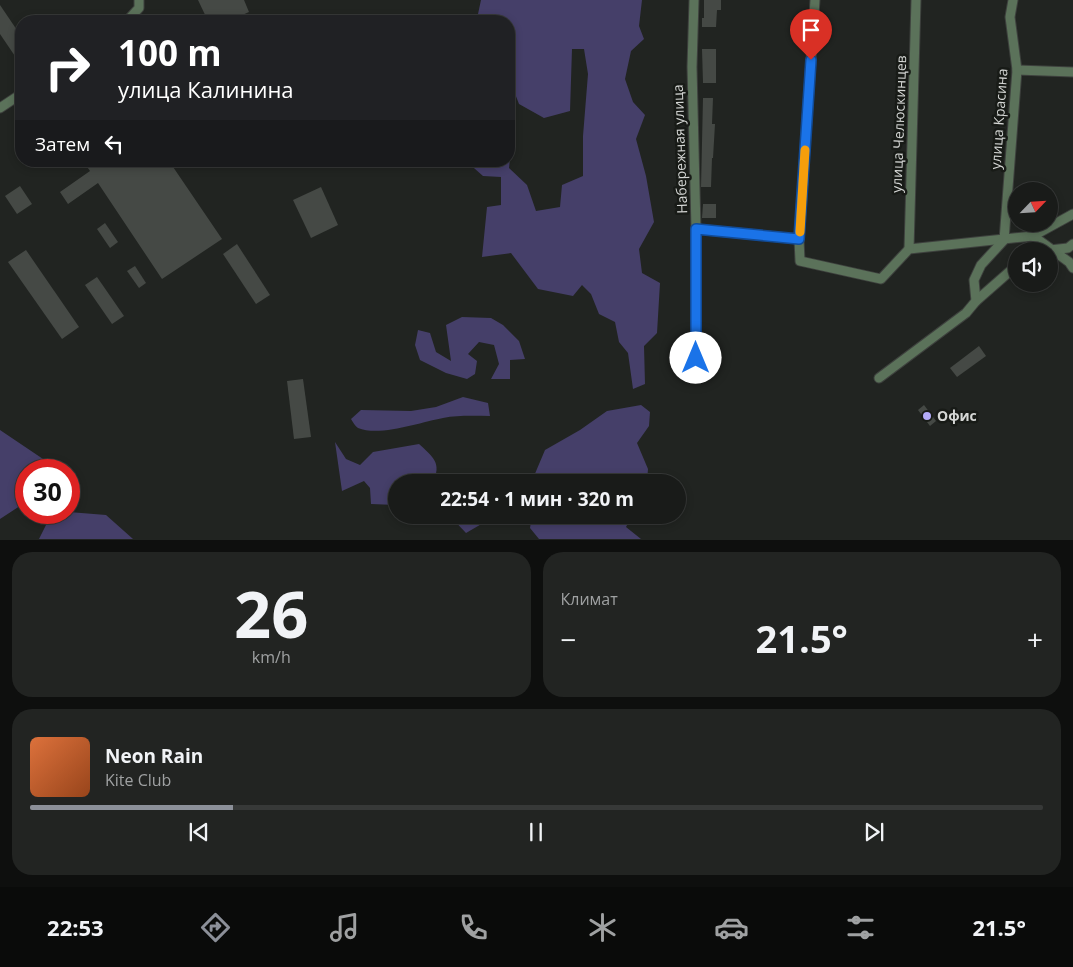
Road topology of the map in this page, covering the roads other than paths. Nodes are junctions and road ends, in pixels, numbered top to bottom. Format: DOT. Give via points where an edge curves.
graph roads {
  1 [pos="139,0"];
  2 [pos="694,0"];
  3 [pos="815,0"];
  4 [pos="916,0"];
  5 [pos="1013,0"];
  6 [pos="132,15"];
  7 [pos="1018,70"];
  8 [pos="1073,72"];
  9 [pos="15,98"];
  10 [pos="0,108"];
  11 [pos="1073,214"];
  12 [pos="696,229"];
  13 [pos="1033,236"];
  14 [pos="799,239"];
  15 [pos="1004,240"];
  16 [pos="1039,242"];
  17 [pos="1073,244"];
  18 [pos="909,249"];
  19 [pos="1058,249"];
  20 [pos="1058,256"];
  21 [pos="1073,268"];
  22 [pos="1008,273"];
  23 [pos="976,301"];
  24 [pos="696,358"];
  25 [pos="879,378"];
  1 -- 6 [label="street"];
  2 -- 12 [label="street, Набережная улица" via="692,67"];
  3 -- 14 [label="street"];
  4 -- 18 [label="street, улица Челюскинцев"];
  5 -- 7 [label="street, улица Красина" via="1010,17"];
  7 -- 8 [label="street"];
  7 -- 15 [label="street, улица Красина"];
  9 -- 10 [label="street"];
  11 -- 13 [label="street"];
  12 -- 14 [label="street"];
  12 -- 24 [label="street, Набережная улица"];
  13 -- 15 [label="street"];
  13 -- 16 [label="street"];
  14 -- 18 [label="street" via="800,262 881,280"];
  15 -- 18 [label="street"];
  15 -- 23 [label="street" via="981,266 974,280"];
  17 -- 19 [label="street"];
  20 -- 21 [label="street"];
  22 -- 23 [label="street"];
  23 -- 25 [label="street" via="966,313"];
}
